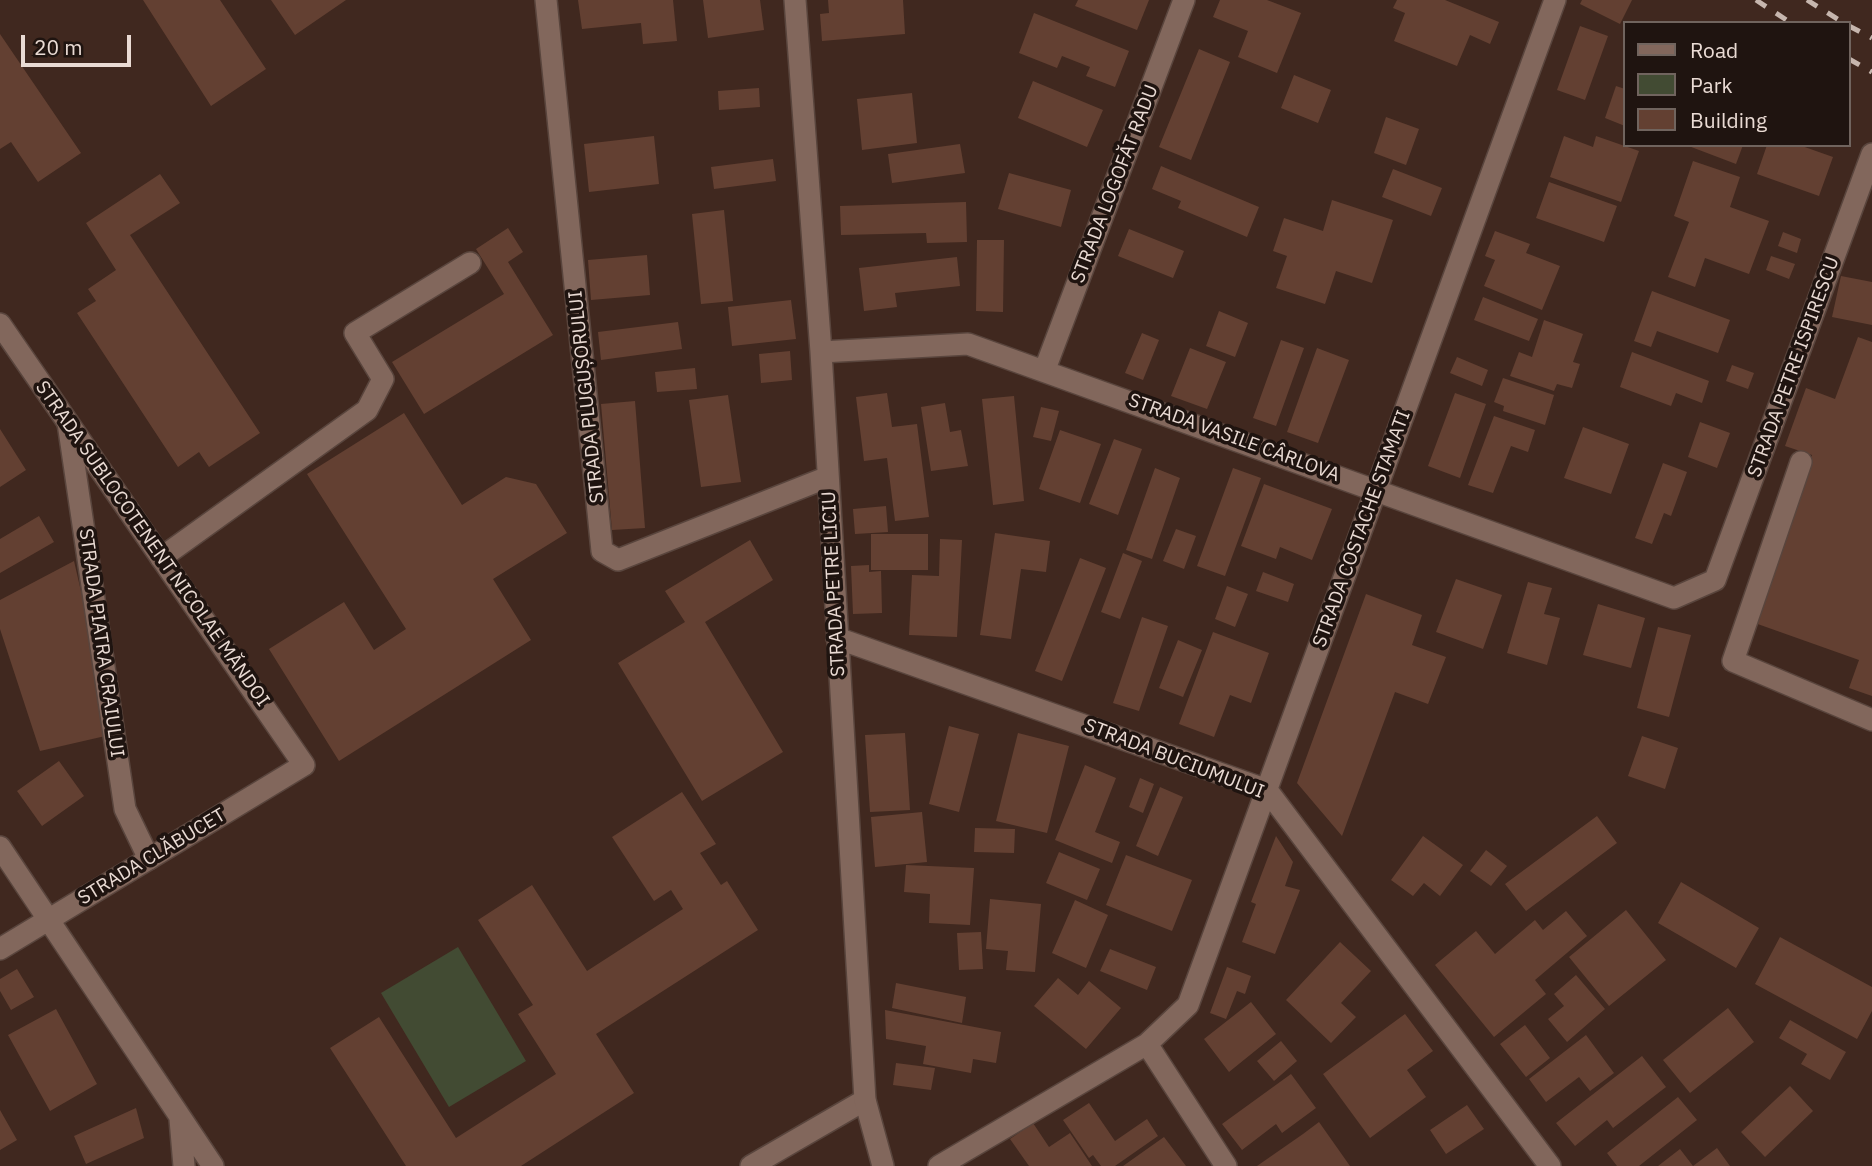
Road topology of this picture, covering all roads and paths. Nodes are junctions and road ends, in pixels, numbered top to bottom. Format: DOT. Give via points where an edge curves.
graph roads {
  1 [pos="547,0"];
  2 [pos="795,0"];
  3 [pos="1184,0"];
  4 [pos="1555,0"];
  5 [pos="1872,154"];
  6 [pos="470,263"];
  7 [pos="0,324"];
  8 [pos="821,352"];
  9 [pos="1045,369"];
  10 [pos="68,423"];
  11 [pos="1801,462"];
  12 [pos="828,477"];
  13 [pos="1376,490"];
  14 [pos="162,558"];
  15 [pos="1715,580"];
  16 [pos="837,638"];
  17 [pos="1872,720"];
  18 [pos="304,765"];
  19 [pos="1267,789"];
  20 [pos="0,847"];
  21 [pos="149,859"];
  22 [pos="48,920"];
  23 [pos="0,949"];
  24 [pos="1147,1044"];
  25 [pos="865,1100"];
  26 [pos="180,1117"];
  27 [pos="184,1166"];
  28 [pos="212,1166"];
  29 [pos="751,1166"];
  30 [pos="883,1166"];
  31 [pos="939,1166"];
  32 [pos="1226,1166"];
  33 [pos="1550,1166"];
  1 -- 12 [label="street, STRADA PLUGUȘORULUI" via="602,551 618,560"];
  2 -- 8 [label="street, STRADA PETRE LICIU"];
  3 -- 9 [label="street, STRADA LOGOFĂT RADU"];
  4 -- 13 [label="street, STRADA COSTACHE STAMATI"];
  5 -- 15 [label="street, STRADA PETRE ISPIRESCU"];
  6 -- 14 [label="street" via="355,333 383,379 367,410"];
  7 -- 10 [label="street, STRADA SUBLOCOTENENT NICOLAE MĂNDOI"];
  8 -- 9 [label="street, STRADA VASILE CÂRLOVA" via="968,344"];
  8 -- 12 [label="street, STRADA PETRE LICIU"];
  9 -- 13 [label="street, STRADA VASILE CÂRLOVA"];
  10 -- 14 [label="street, STRADA SUBLOCOTENENT NICOLAE MĂNDOI"];
  10 -- 21 [label="street, STRADA PIATRA CRAIULUI" via="125,809"];
  11 -- 17 [label="street" via="1733,661"];
  12 -- 16 [label="street, STRADA PETRE LICIU"];
  13 -- 15 [label="street, STRADA VASILE CÂRLOVA" via="1674,598"];
  13 -- 19 [label="street, STRADA COSTACHE STAMATI"];
  14 -- 18 [label="street, STRADA SUBLOCOTENENT NICOLAE MĂNDOI"];
  16 -- 19 [label="street, STRADA BUCIUMULUI"];
  16 -- 25 [label="street, STRADA PETRE LICIU"];
  18 -- 21 [label="street, STRADA CLĂBUCET"];
  19 -- 24 [label="street, STRADA COSTACHE STAMATI" via="1188,1005"];
  19 -- 33 [label="street, STRADA BUCIUMULUI"];
  20 -- 22 [label="street"];
  21 -- 22 [label="street, STRADA CLĂBUCET"];
  22 -- 23 [label="street, STRADA CLĂBUCET"];
  22 -- 26 [label="street"];
  24 -- 31 [label="street, STRADA COSTACHE STAMATI"];
  24 -- 32 [label="street"];
  25 -- 29 [label="street"];
  25 -- 30 [label="street, STRADA PETRE LICIU"];
  26 -- 27 [label="street"];
  26 -- 28 [label="street"];
}
